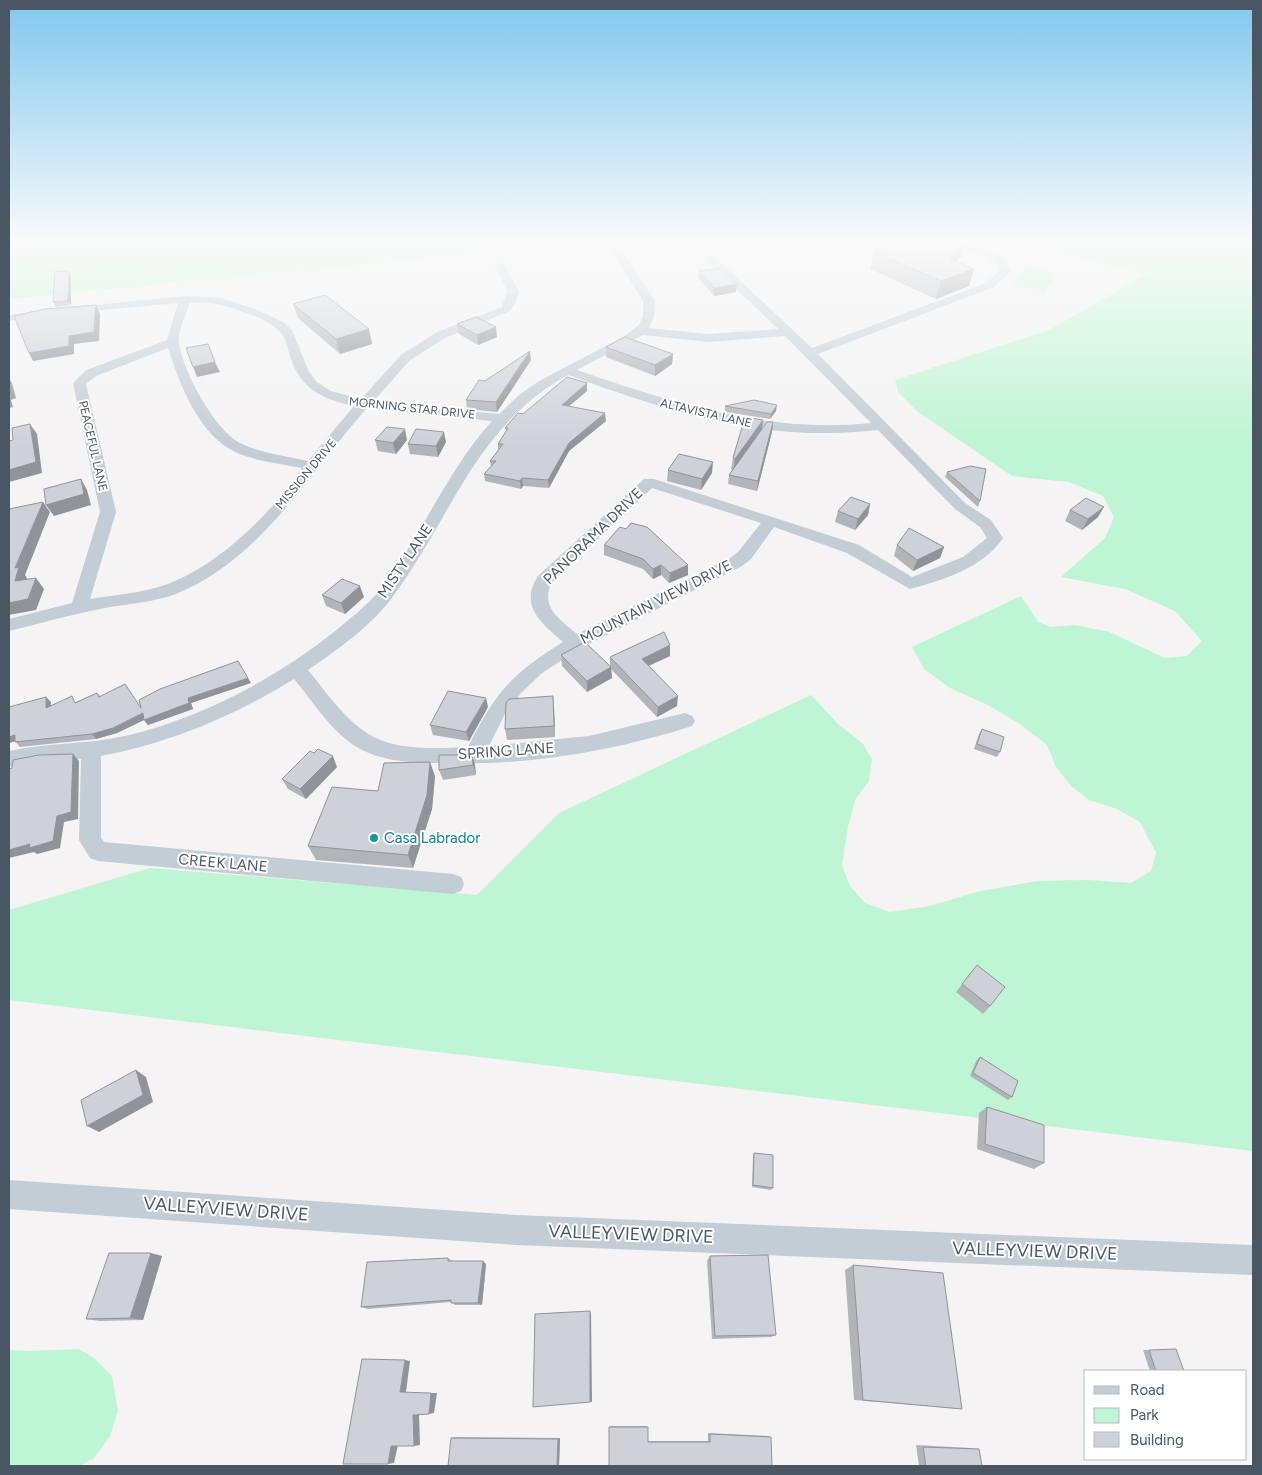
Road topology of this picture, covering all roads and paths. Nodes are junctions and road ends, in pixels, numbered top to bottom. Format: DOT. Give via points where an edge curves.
graph roads {
  1 [pos="79,311"];
  2 [pos="182,311"];
  3 [pos="248,311"];
  4 [pos="499,311"];
  5 [pos="648,311"];
  6 [pos="766,311"];
  7 [pos="924,311"];
  8 [pos="9,318"];
  9 [pos="641,331"];
  10 [pos="788,332"];
  11 [pos="172,342"];
  12 [pos="810,354"];
  13 [pos="566,370"];
  14 [pos="364,405"];
  15 [pos="503,418"];
  16 [pos="881,426"];
  17 [pos="311,466"];
  18 [pos="771,521"];
  19 [pos="79,607"];
  20 [pos="9,625"];
  21 [pos="575,643"];
  22 [pos="297,670"];
  23 [pos="685,721"];
  24 [pos="91,750"];
  25 [pos="475,754"];
  26 [pos="9,759"];
  27 [pos="453,884"];
  28 [pos="9,1194"];
  29 [pos="1253,1260"];
  1 -- 8 [label="street, MORNING STAR DRIVE"];
  2 -- 11 [label="street"];
  3 -- 14 [label="street, MORNING STAR DRIVE" via="279,324 290,337 298,365 311,384 330,396"];
  4 -- 14 [label="street, MISSION DRIVE" via="420,347 386,377"];
  5 -- 9 [label="street"];
  6 -- 10 [label="street"];
  7 -- 12 [label="street"];
  9 -- 10 [label="street" via="708,338"];
  9 -- 13 [label="street, MISTY LANE"];
  10 -- 12 [label="street"];
  11 -- 17 [label="street" via="188,388 222,436 246,451"];
  11 -- 19 [label="street, PEACEFUL LANE" via="91,372 79,383 108,512"];
  12 -- 16 [label="street"];
  13 -- 15 [label="street, MISTY LANE" via="540,384"];
  13 -- 16 [label="street, ALTAVISTA LANE" via="671,406 747,424 833,431"];
  14 -- 15 [label="street, MORNING STAR DRIVE"];
  14 -- 17 [label="street, MISSION DRIVE"];
  15 -- 22 [label="street, MISTY LANE" via="487,435 384,596 333,643"];
  16 -- 18 [label="street" via="960,506 993,531 995,538 991,545 952,568 910,583 853,549"];
  17 -- 19 [label="street, MISSION DRIVE" via="295,490 246,541 211,570 169,590"];
  18 -- 21 [label="street, MOUNTAIN VIEW DRIVE" via="736,562"];
  18 -- 21 [label="street, PANORAMA DRIVE" via="649,482 544,580 540,588 538,603 542,612"];
  19 -- 20 [label="street, MISSION DRIVE"];
  21 -- 25 [label="street, MOUNTAIN VIEW DRIVE" via="535,668 514,688 497,710"];
  22 -- 24 [label="street, MISTY LANE" via="250,696 187,724"];
  22 -- 25 [label="street, SPRING LANE" via="344,725 370,744 383,750 432,755"];
  23 -- 25 [label="street, SPRING LANE" via="611,740 539,750"];
  24 -- 26 [label="street, MISTY LANE" via="48,752"];
  24 -- 27 [label="street, CREEK LANE" via="90,832 92,846 98,852"];
  28 -- 29 [label="street, VALLEYVIEW DRIVE" via="516,1230"];
}
